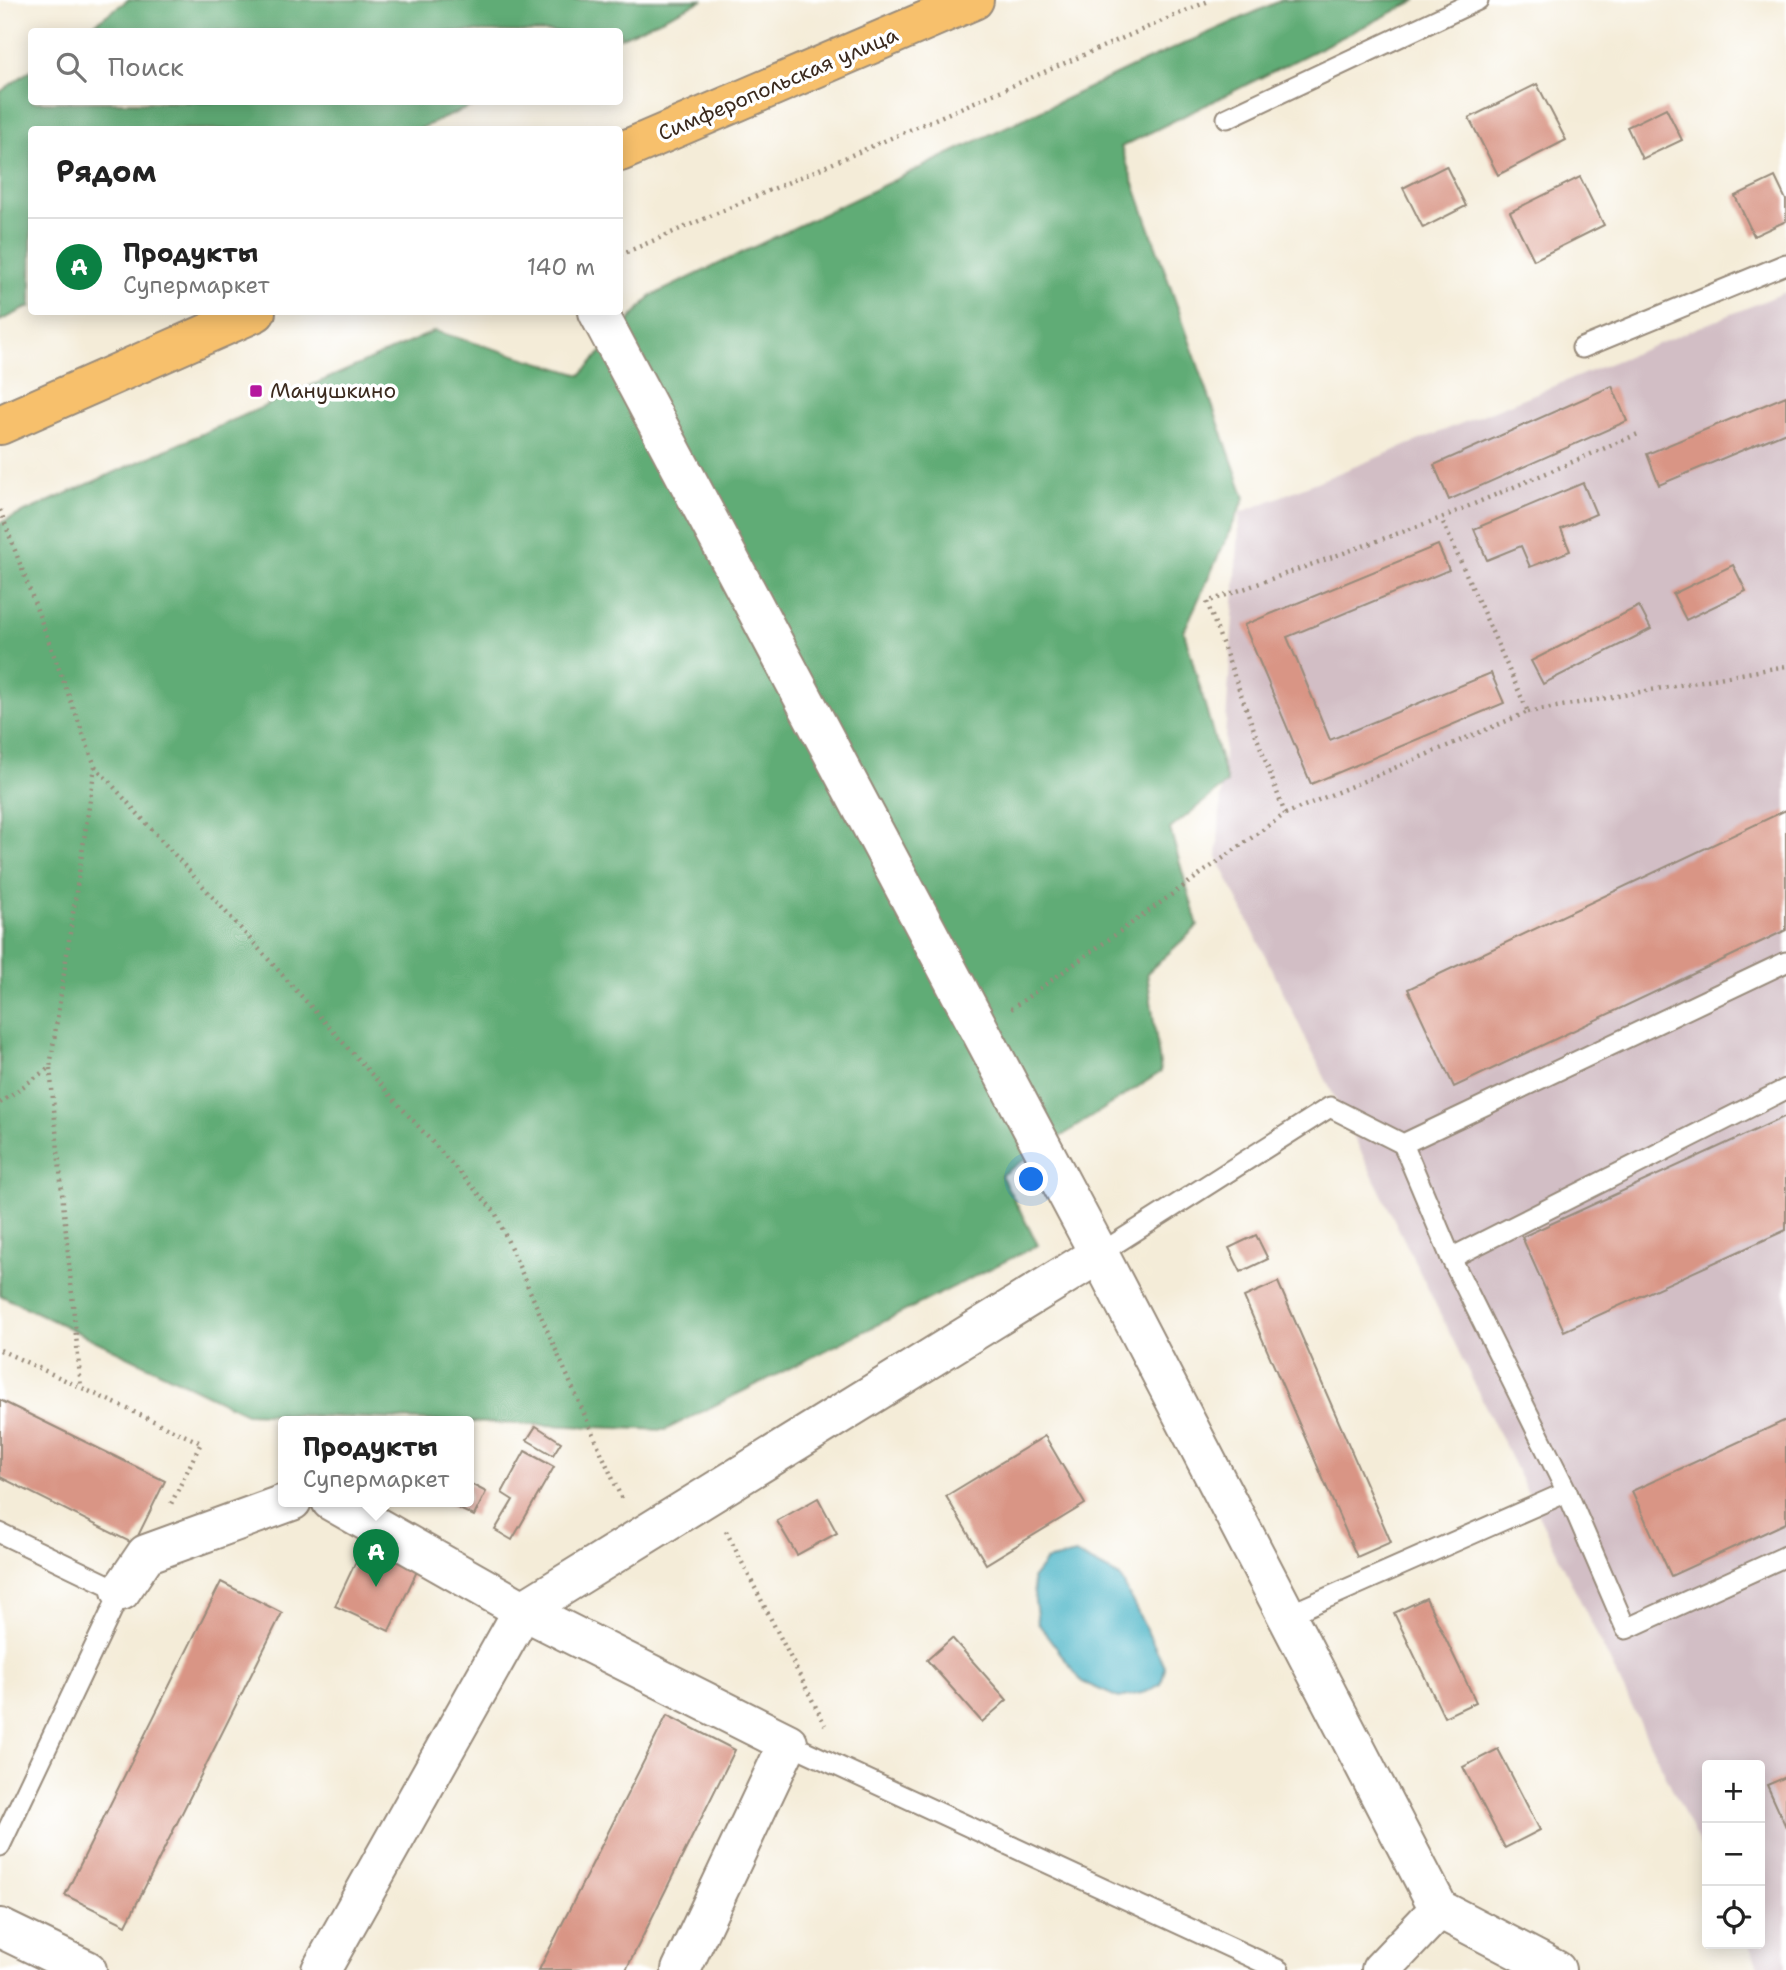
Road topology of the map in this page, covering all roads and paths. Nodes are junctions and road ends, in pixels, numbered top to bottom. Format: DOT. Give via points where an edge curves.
graph roads {
  1 [pos="974,0"];
  2 [pos="1211,0"];
  3 [pos="1478,0"];
  4 [pos="1227,118"];
  5 [pos="623,151"];
  6 [pos="623,254"];
  7 [pos="1786,264"];
  8 [pos="249,315"];
  9 [pos="600,315"];
  10 [pos="1582,348"];
  11 [pos="0,425"];
  12 [pos="1638,434"];
  13 [pos="0,510"];
  14 [pos="1441,518"];
  15 [pos="1786,666"];
  16 [pos="1528,712"];
  17 [pos="96,766"];
  18 [pos="1285,814"];
  19 [pos="1786,962"];
  20 [pos="980,1031"];
  21 [pos="50,1067"];
  22 [pos="1786,1089"];
  23 [pos="0,1103"];
  24 [pos="1403,1144"];
  25 [pos="1099,1254"];
  26 [pos="1451,1258"];
  27 [pos="0,1350"];
  28 [pos="81,1388"];
  29 [pos="1567,1492"];
  30 [pos="708,1496"];
  31 [pos="278,1506"];
  32 [pos="342,1507"];
  33 [pos="0,1533"];
  34 [pos="639,1538"];
  35 [pos="146,1554"];
  36 [pos="1786,1556"];
  37 [pos="121,1591"];
  38 [pos="523,1610"];
  39 [pos="1288,1615"];
  40 [pos="788,1743"];
  41 [pos="848,1771"];
  42 [pos="0,1846"];
  43 [pos="1439,1909"];
  44 [pos="0,1928"];
  45 [pos="688,1968"];
  46 [pos="88,1970"];
  47 [pos="321,1970"];
  48 [pos="1279,1970"];
  49 [pos="1381,1970"];
  50 [pos="1556,1970"];
  1 -- 5 [label="main road, Симферопольская улица"];
  2 -- 6 [label="path"];
  3 -- 4 [label="lane"];
  7 -- 10 [label="lane"];
  8 -- 11 [label="main road"];
  9 -- 20 [label="street"];
  12 -- 14 [label="path"];
  13 -- 17 [label="path"];
  14 -- 16 [label="path"];
  14 -- 18 [label="path" via="1207,602"];
  15 -- 16 [label="path"];
  16 -- 18 [label="path"];
  17 -- 21 [label="path"];
  17 -- 34 [label="path" via="495,1212"];
  18 -- 20 [label="path"];
  19 -- 24 [label="lane"];
  20 -- 25 [label="street"];
  21 -- 23 [label="path"];
  21 -- 28 [label="path"];
  22 -- 26 [label="lane"];
  24 -- 25 [label="lane" via="1331,1107"];
  24 -- 26 [label="lane"];
  25 -- 30 [label="street"];
  25 -- 39 [label="street"];
  26 -- 29 [label="lane"];
  27 -- 28 [label="path"];
  28 -- 35 [label="path" via="201,1443"];
  29 -- 36 [label="lane" via="1626,1629"];
  29 -- 39 [label="lane"];
  30 -- 34 [label="street"];
  30 -- 41 [label="path"];
  31 -- 35 [label="street"];
  32 -- 38 [label="street"];
  33 -- 37 [label="lane"];
  34 -- 38 [label="street"];
  35 -- 37 [label="street"];
  37 -- 42 [label="lane"];
  38 -- 40 [label="street"];
  38 -- 47 [label="street"];
  39 -- 43 [label="street"];
  40 -- 41 [label="lane"];
  40 -- 45 [label="street"];
  41 -- 48 [label="lane"];
  43 -- 49 [label="street"];
  43 -- 50 [label="street"];
  44 -- 46 [label="street"];
}
